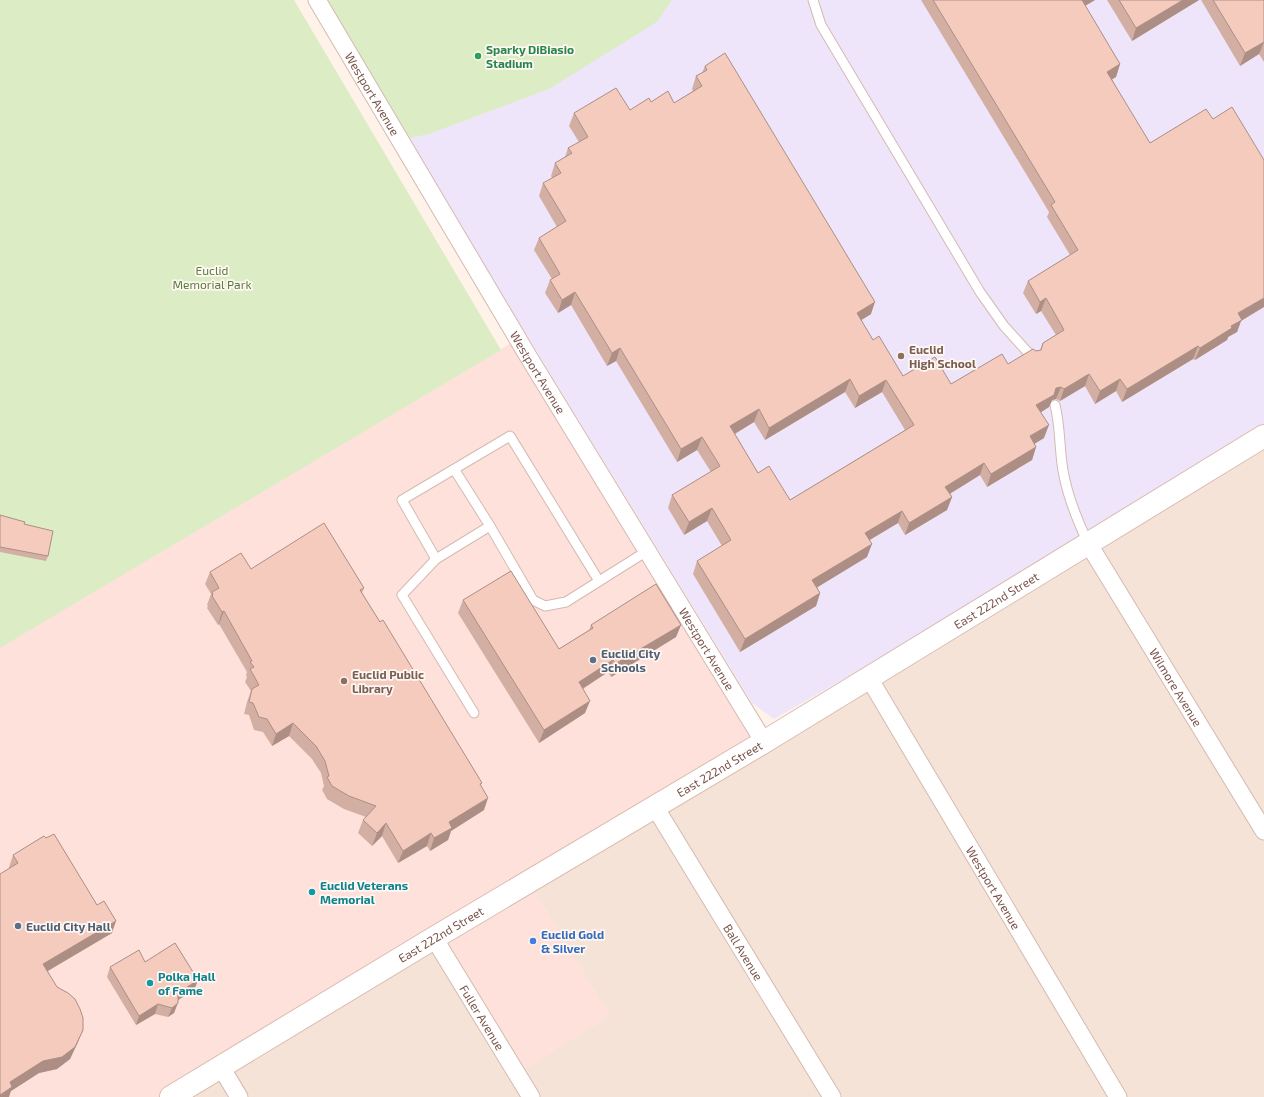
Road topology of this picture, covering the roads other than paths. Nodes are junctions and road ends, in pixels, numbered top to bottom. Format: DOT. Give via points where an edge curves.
graph roads {
  1 [pos="317,0"];
  2 [pos="813,0"];
  3 [pos="1033,358"];
  4 [pos="1055,405"];
  5 [pos="1264,436"];
  6 [pos="454,469"];
  7 [pos="490,526"];
  8 [pos="1088,544"];
  9 [pos="647,551"];
  10 [pos="436,559"];
  11 [pos="599,581"];
  12 [pos="869,678"];
  13 [pos="474,713"];
  14 [pos="764,742"];
  15 [pos="655,806"];
  16 [pos="1264,831"];
  17 [pos="434,938"];
  18 [pos="221,1067"];
  19 [pos="171,1097"];
  20 [pos="239,1097"];
  21 [pos="531,1097"];
  22 [pos="832,1097"];
  23 [pos="1118,1097"];
  1 -- 9 [label="street, Westport Avenue"];
  2 -- 3 [label="lane" via="821,25 980,292 1004,326"];
  4 -- 8 [label="lane" via="1059,420 1064,476 1076,518"];
  5 -- 8 [label="street, East 222nd Street"];
  6 -- 7 [label="lane"];
  6 -- 10 [label="lane" via="402,500"];
  6 -- 11 [label="lane" via="510,436"];
  7 -- 10 [label="lane"];
  7 -- 11 [label="lane" via="533,600 538,603 550,606 566,602"];
  8 -- 12 [label="street, East 222nd Street"];
  8 -- 16 [label="street, Wilmore Avenue"];
  9 -- 11 [label="lane"];
  9 -- 14 [label="street, Westport Avenue"];
  10 -- 13 [label="lane" via="402,595"];
  12 -- 14 [label="street, East 222nd Street"];
  12 -- 23 [label="street, Westport Avenue"];
  14 -- 15 [label="street, East 222nd Street"];
  15 -- 17 [label="street, East 222nd Street"];
  15 -- 22 [label="street, Ball Avenue"];
  17 -- 18 [label="street, East 222nd Street"];
  17 -- 21 [label="street, Fuller Avenue"];
  18 -- 19 [label="street, East 222nd Street"];
  18 -- 20 [label="street"];
}
